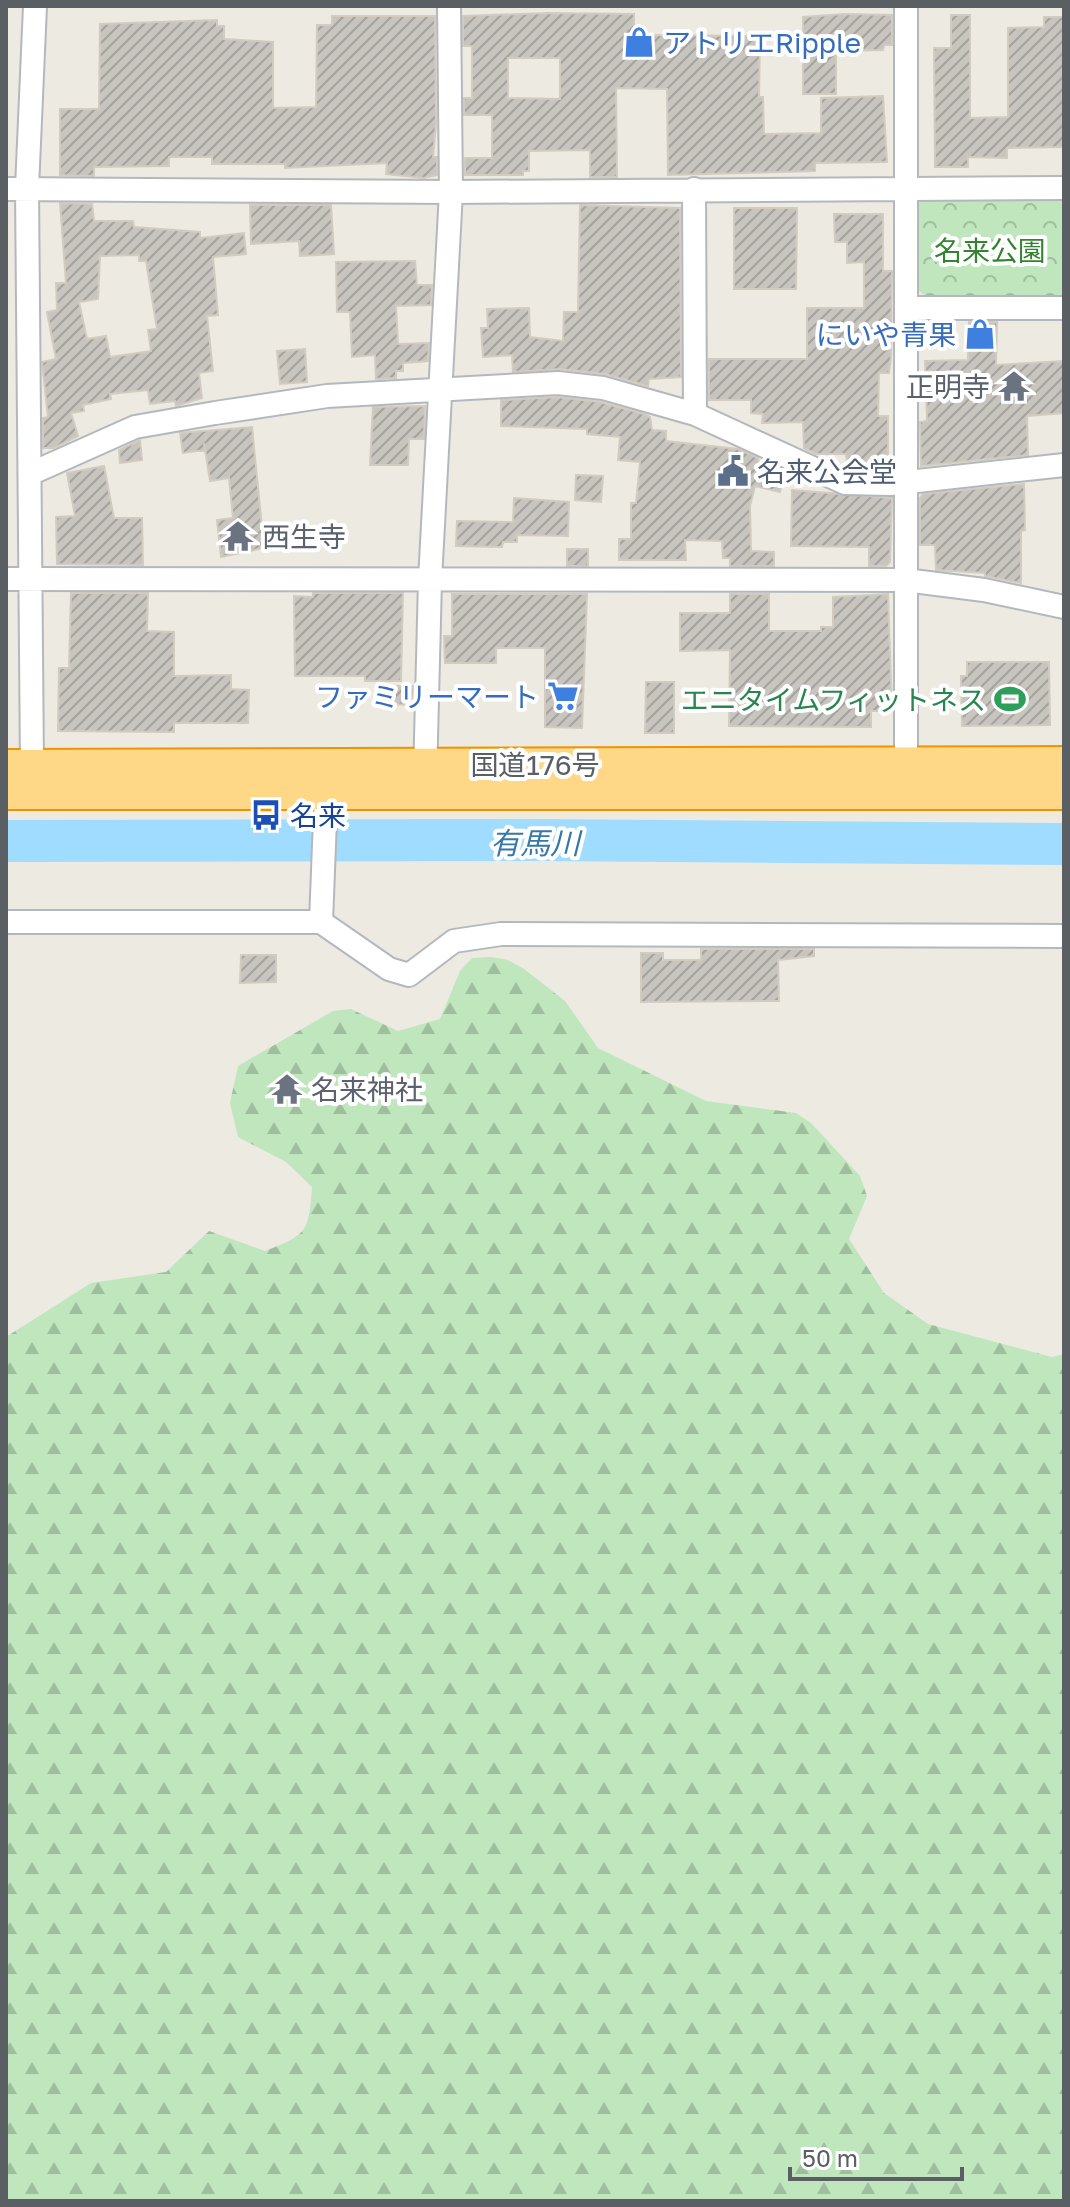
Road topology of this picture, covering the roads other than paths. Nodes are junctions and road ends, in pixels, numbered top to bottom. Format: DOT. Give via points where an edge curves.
graph roads {
  1 [pos="35,6"];
  2 [pos="449,6"];
  3 [pos="906,6"];
  4 [pos="906,187"];
  5 [pos="16,188"];
  6 [pos="1064,188"];
  7 [pos="694,189"];
  8 [pos="451,192"];
  9 [pos="907,308"];
  10 [pos="1064,308"];
  11 [pos="441,387"];
  12 [pos="695,414"];
  13 [pos="1064,465"];
  14 [pos="32,473"];
  15 [pos="908,481"];
  16 [pos="6,579"];
  17 [pos="30,580"];
  18 [pos="430,580"];
  19 [pos="905,580"];
  20 [pos="1064,607"];
  21 [pos="906,762"];
  22 [pos="1064,763"];
  23 [pos="19,766"];
  24 [pos="425,780"];
  25 [pos="6,793"];
  26 [pos="1064,793"];
  27 [pos="326,806"];
  28 [pos="6,922"];
  29 [pos="321,922"];
  30 [pos="1064,936"];
  1 -- 5 [label="street"];
  2 -- 8 [label="street"];
  3 -- 4 [label="street"];
  4 -- 6 [label="street"];
  4 -- 7 [label="street"];
  4 -- 9 [label="street"];
  5 -- 8 [label="street"];
  5 -- 14 [label="street"];
  7 -- 8 [label="street"];
  7 -- 12 [label="street"];
  8 -- 11 [label="street"];
  9 -- 10 [label="street"];
  9 -- 15 [label="street"];
  11 -- 12 [label="street" via="584,383"];
  11 -- 14 [label="street" via="327,396 135,427"];
  11 -- 18 [label="street"];
  12 -- 15 [label="street" via="845,483"];
  13 -- 15 [label="street"];
  14 -- 17 [label="street"];
  15 -- 19 [label="street"];
  16 -- 17 [label="street"];
  17 -- 18 [label="street"];
  17 -- 23 [label="street"];
  18 -- 19 [label="street"];
  18 -- 24 [label="street"];
  19 -- 20 [label="street"];
  19 -- 21 [label="street"];
  21 -- 22 [label="highway, 国道176号"];
  21 -- 24 [label="highway, 国道176号"];
  23 -- 24 [label="highway, 国道176号"];
  24 -- 26 [label="highway, 国道176号"];
  24 -- 27 [label="highway, 国道176号"];
  25 -- 27 [label="highway, 国道176号"];
  27 -- 29 [label="street"];
  28 -- 29 [label="street"];
  29 -- 30 [label="street" via="389,969 409,975 454,941 501,934"];
}
